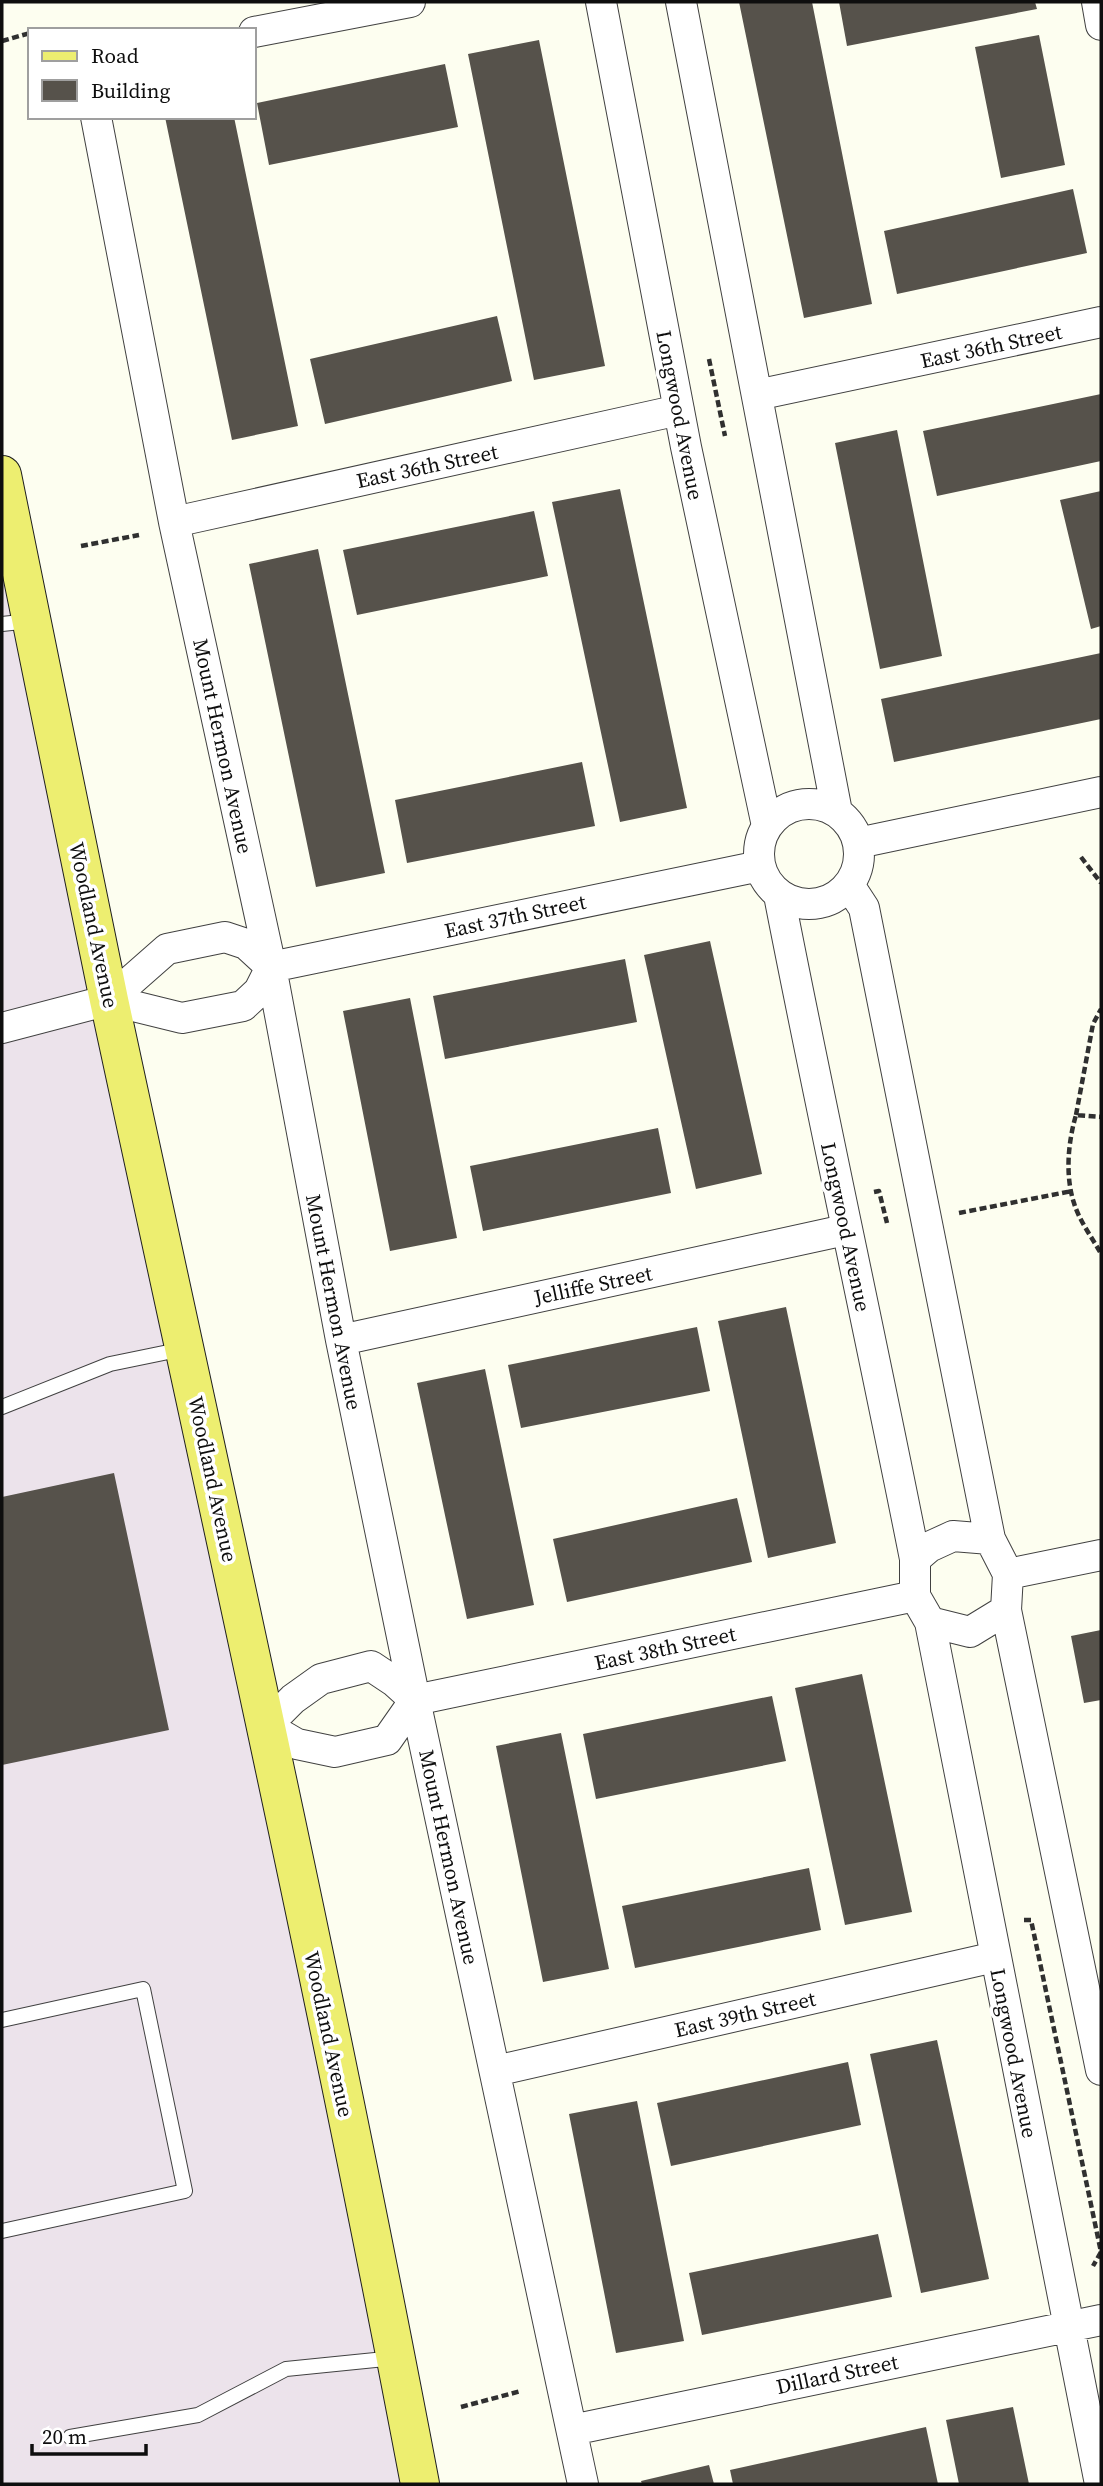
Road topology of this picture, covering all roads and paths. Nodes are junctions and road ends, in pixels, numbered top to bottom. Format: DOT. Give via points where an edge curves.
graph roads {
  1 [pos="410,2"];
  2 [pos="601,2"];
  3 [pos="681,2"];
  4 [pos="1097,2"];
  5 [pos="1101,25"];
  6 [pos="256,32"];
  7 [pos="28,34"];
  8 [pos="2,41"];
  9 [pos="96,119"];
  10 [pos="1101,322"];
  11 [pos="709,359"];
  12 [pos="757,395"];
  13 [pos="679,410"];
  14 [pos="725,436"];
  15 [pos="2,475"];
  16 [pos="174,522"];
  17 [pos="139,535"];
  18 [pos="81,546"];
  19 [pos="17,623"];
  20 [pos="1101,792"];
  21 [pos="836,812"];
  22 [pos="767,826"];
  23 [pos="858,843"];
  24 [pos="1081,857"];
  25 [pos="760,866"];
  26 [pos="1101,883"];
  27 [pos="849,885"];
  28 [pos="779,894"];
  29 [pos="271,967"];
  30 [pos="109,1000"];
  31 [pos="1101,1009"];
  32 [pos="2,1028"];
  33 [pos="1076,1115"];
  34 [pos="1101,1117"];
  35 [pos="1072,1191"];
  36 [pos="950,1215"];
  37 [pos="845,1230"];
  38 [pos="1101,1253"];
  39 [pos="341,1340"];
  40 [pos="185,1349"];
  41 [pos="2,1407"];
  42 [pos="990,1539"];
  43 [pos="1101,1555"];
  44 [pos="915,1559"];
  45 [pos="1008,1574"];
  46 [pos="915,1596"];
  47 [pos="1006,1610"];
  48 [pos="930,1622"];
  49 [pos="415,1700"];
  50 [pos="266,1727"];
  51 [pos="1018,1921"];
  52 [pos="995,1957"];
  53 [pos="2,2020"];
  54 [pos="1097,2025"];
  55 [pos="1101,2070"];
  56 [pos="495,2071"];
  57 [pos="2,2231"];
  58 [pos="1091,2269"];
  59 [pos="1101,2320"];
  60 [pos="1068,2325"];
  61 [pos="396,2358"];
  62 [pos="521,2391"];
  63 [pos="461,2407"];
  64 [pos="572,2430"];
  65 [pos="70,2437"];
  66 [pos="420,2484"];
  67 [pos="583,2484"];
  68 [pos="1100,2484"];
  1 -- 6 [label="street"];
  2 -- 13 [label="street, Longwood Avenue"];
  3 -- 12 [label="street"];
  4 -- 5 [label="street"];
  7 -- 8 [label="path"];
  9 -- 16 [label="street, Mount Hermon Avenue"];
  10 -- 12 [label="street, East 36th Street"];
  11 -- 14 [label="path"];
  12 -- 21 [label="street"];
  13 -- 16 [label="street, East 36th Street"];
  13 -- 22 [label="street, Longwood Avenue"];
  15 -- 19 [label="main road, Woodland Avenue"];
  16 -- 29 [label="street, Mount Hermon Avenue"];
  17 -- 18 [label="path"];
  19 -- 30 [label="main road, Woodland Avenue"];
  20 -- 23 [label="street"];
  21 -- 22 [label="street" via="822,805 791,807"];
  21 -- 23 [label="street" via="854,831"];
  22 -- 25 [label="street" via="761,838"];
  23 -- 27 [label="street" via="856,872"];
  24 -- 26 [label="path"];
  25 -- 28 [label="street" via="770,887"];
  25 -- 29 [label="street, East 37th Street"];
  27 -- 28 [label="street" via="838,896 808,905"];
  27 -- 42 [label="street" via="864,908"];
  28 -- 37 [label="street, Longwood Avenue"];
  29 -- 30 [label="street" via="259,991 243,1006 182,1018"];
  29 -- 30 [label="street" via="246,944 225,937 213,939 167,949"];
  29 -- 39 [label="street, Mount Hermon Avenue"];
  30 -- 32 [label="street"];
  30 -- 40 [label="main road, Woodland Avenue"];
  31 -- 33 [label="path" via="1093,1024"];
  33 -- 34 [label="path"];
  33 -- 35 [label="path" via="1069,1158"];
  35 -- 36 [label="path"];
  35 -- 38 [label="path" via="1073,1203"];
  37 -- 39 [label="street, Jelliffe Street"];
  37 -- 44 [label="street, Longwood Avenue"];
  39 -- 49 [label="street, Mount Hermon Avenue"];
  40 -- 41 [label="lane" via="110,1364"];
  40 -- 50 [label="main road, Woodland Avenue"];
  42 -- 44 [label="street" via="953,1536"];
  42 -- 45 [label="street"];
  43 -- 45 [label="street"];
  44 -- 46 [label="street"];
  45 -- 47 [label="street"];
  46 -- 48 [label="street"];
  46 -- 49 [label="street, East 38th Street"];
  47 -- 48 [label="street" via="970,1632"];
  47 -- 54 [label="street"];
  48 -- 52 [label="street, Longwood Avenue"];
  49 -- 50 [label="street" via="387,1740 335,1752 297,1744"];
  49 -- 50 [label="street" via="371,1666 321,1679"];
  49 -- 56 [label="street, Mount Hermon Avenue"];
  50 -- 61 [label="main road, Woodland Avenue"];
  51 -- 58 [label="path" via="1031,1920 1101,2252"];
  52 -- 56 [label="street, East 39th Street"];
  52 -- 60 [label="street, Longwood Avenue"];
  53 -- 57 [label="lane" via="143,1989 186,2190"];
  54 -- 55 [label="street"];
  56 -- 64 [label="street, Mount Hermon Avenue"];
  59 -- 60 [label="street, Dillard Street"];
  60 -- 64 [label="street, Dillard Street"];
  60 -- 68 [label="street, Longwood Avenue"];
  61 -- 65 [label="lane" via="286,2369 198,2415"];
  61 -- 66 [label="main road, Woodland Avenue"];
  62 -- 63 [label="path"];
  64 -- 67 [label="street, Mount Hermon Avenue"];
}
